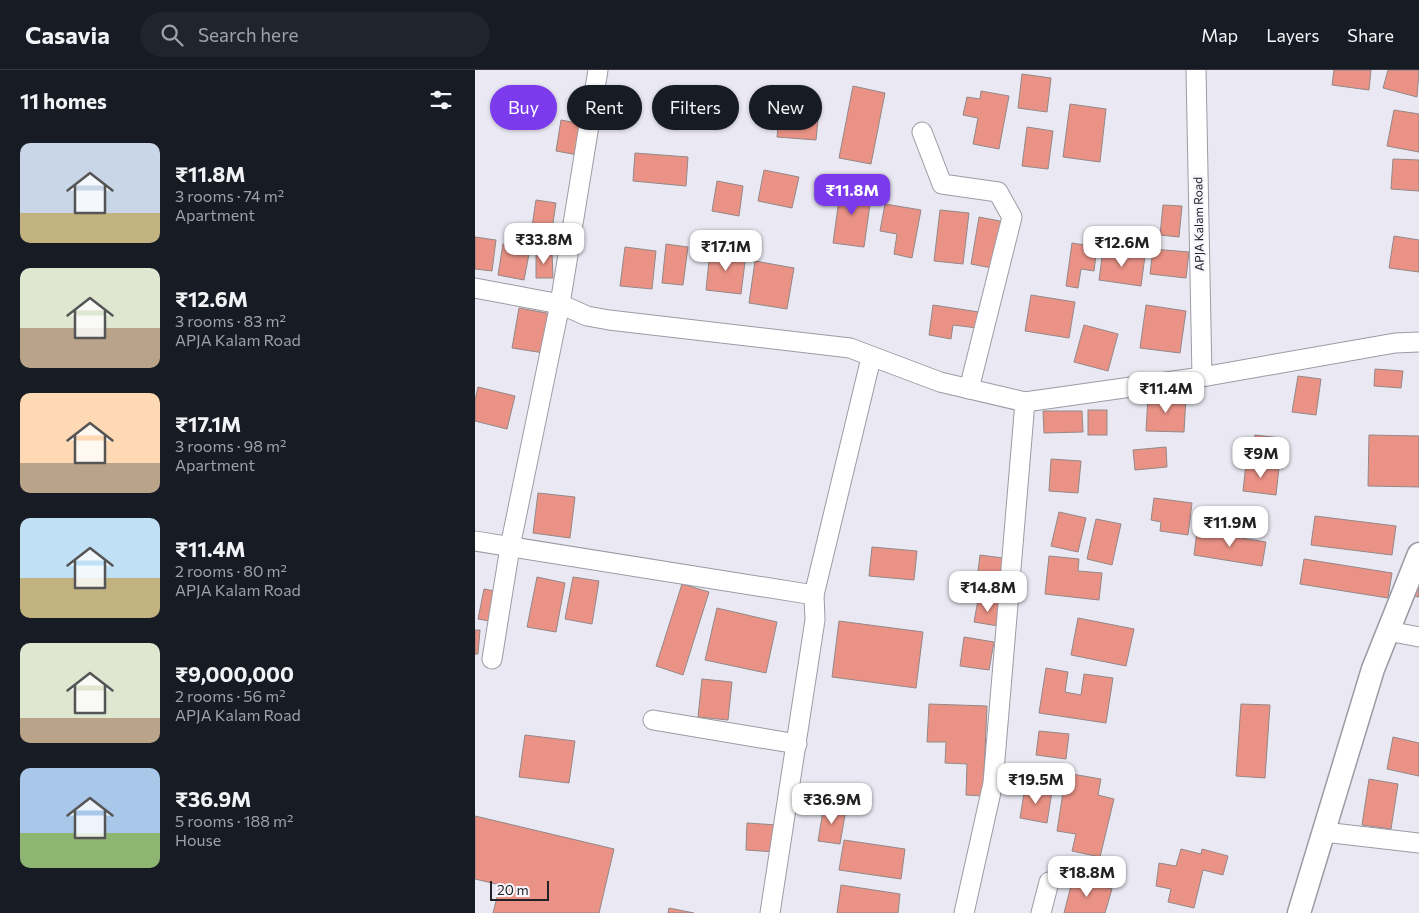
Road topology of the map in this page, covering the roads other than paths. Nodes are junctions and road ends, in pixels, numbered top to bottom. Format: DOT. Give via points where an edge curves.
graph roads {
  1 [pos="598,70"];
  2 [pos="1196,70"];
  3 [pos="922,132"];
  4 [pos="475,288"];
  5 [pos="560,304"];
  6 [pos="1419,342"];
  7 [pos="871,358"];
  8 [pos="1202,377"];
  9 [pos="969,389"];
  10 [pos="1025,402"];
  11 [pos="475,541"];
  12 [pos="510,547"];
  13 [pos="1419,554"];
  14 [pos="814,595"];
  15 [pos="1388,631"];
  16 [pos="1419,637"];
  17 [pos="492,659"];
  18 [pos="653,720"];
  19 [pos="797,744"];
  20 [pos="1324,832"];
  21 [pos="1419,843"];
  22 [pos="1049,882"];
  23 [pos="770,913"];
  24 [pos="964,913"];
  25 [pos="1041,913"];
  26 [pos="1299,913"];
  1 -- 5 [label="street"];
  2 -- 8 [label="street, APJA Kalam Road"];
  3 -- 9 [label="street" via="942,184 998,192 1012,216"];
  4 -- 5 [label="street"];
  5 -- 7 [label="street" via="587,316 609,320 850,348"];
  5 -- 12 [label="street"];
  6 -- 8 [label="street" via="1395,343"];
  7 -- 9 [label="street"];
  7 -- 14 [label="street"];
  8 -- 10 [label="street"];
  9 -- 10 [label="street"];
  10 -- 24 [label="street" via="993,783"];
  11 -- 12 [label="street"];
  12 -- 14 [label="street"];
  12 -- 17 [label="street"];
  13 -- 15 [label="street"];
  14 -- 19 [label="street" via="815,620"];
  15 -- 16 [label="street"];
  15 -- 20 [label="street" via="1373,669"];
  18 -- 19 [label="street"];
  19 -- 23 [label="street"];
  20 -- 21 [label="street"];
  20 -- 26 [label="street"];
  22 -- 25 [label="street"];
}
